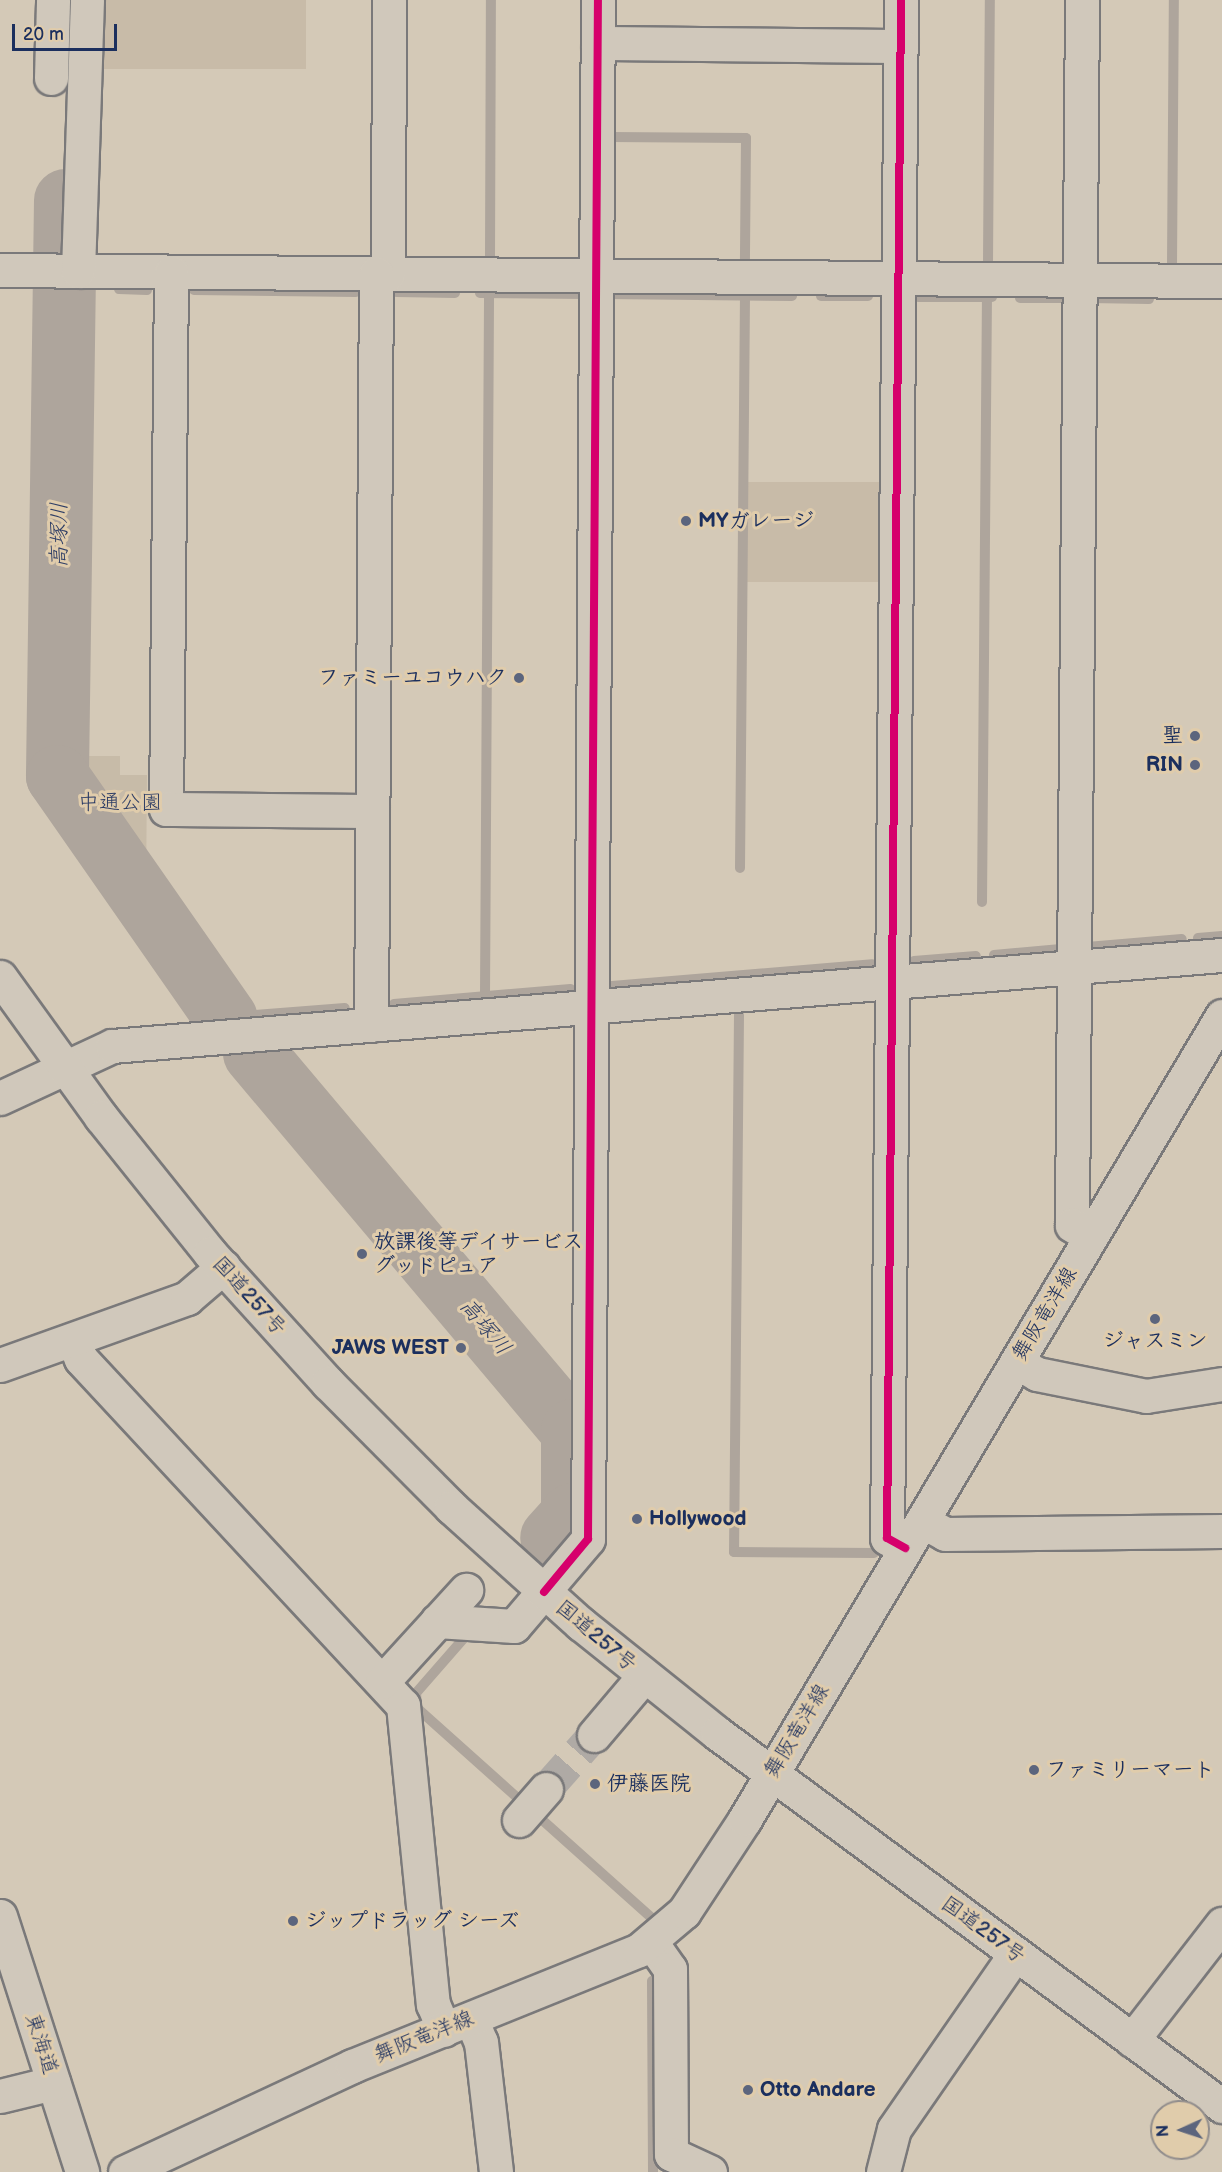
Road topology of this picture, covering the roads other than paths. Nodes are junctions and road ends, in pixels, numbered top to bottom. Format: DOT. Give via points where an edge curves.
graph roads {
  1 [pos="53,0"];
  2 [pos="87,0"];
  3 [pos="389,0"];
  4 [pos="598,0"];
  5 [pos="901,0"];
  6 [pos="1082,0"];
  7 [pos="598,43"];
  8 [pos="901,46"];
  9 [pos="51,78"];
  10 [pos="0,270"];
  11 [pos="68,271"];
  12 [pos="171,272"];
  13 [pos="382,274"];
  14 [pos="596,275"];
  15 [pos="898,278"];
  16 [pos="1080,280"];
  17 [pos="1222,281"];
  18 [pos="372,811"];
  19 [pos="1222,955"];
  20 [pos="1074,967"];
  21 [pos="0,977"];
  22 [pos="893,982"];
  23 [pos="591,1007"];
  24 [pos="1222,1016"];
  25 [pos="370,1025"];
  26 [pos="66,1069"];
  27 [pos="0,1098"];
  28 [pos="1091,1237"];
  29 [pos="223,1267"];
  30 [pos="74,1342"];
  31 [pos="1017,1362"];
  32 [pos="0,1365"];
  33 [pos="1222,1384"];
  34 [pos="922,1521"];
  35 [pos="1222,1531"];
  36 [pos="906,1548"];
  37 [pos="466,1590"];
  38 [pos="544,1592"];
  39 [pos="463,1623"];
  40 [pos="644,1676"];
  41 [pos="382,1682"];
  42 [pos="594,1735"];
  43 [pos="771,1774"];
  44 [pos="0,1916"];
  45 [pos="1222,1924"];
  46 [pos="651,1942"];
  47 [pos="1015,1954"];
  48 [pos="458,2024"];
  49 [pos="1132,2040"];
  50 [pos="53,2083"];
  51 [pos="0,2096"];
  52 [pos="1222,2106"];
  53 [pos="82,2172"];
  54 [pos="125,2172"];
  55 [pos="496,2172"];
  56 [pos="710,2172"];
  57 [pos="883,2172"];
  1 -- 9 [label="main road"];
  2 -- 11 [label="main road"];
  3 -- 13 [label="main road"];
  4 -- 7 [label="main road"];
  5 -- 8 [label="main road"];
  6 -- 16 [label="main road"];
  7 -- 8 [label="main road"];
  7 -- 14 [label="main road"];
  8 -- 15 [label="main road"];
  10 -- 11 [label="main road"];
  11 -- 12 [label="main road"];
  12 -- 13 [label="main road"];
  12 -- 18 [label="main road" via="166,809"];
  13 -- 14 [label="main road"];
  13 -- 18 [label="main road"];
  14 -- 15 [label="main road"];
  14 -- 23 [label="main road"];
  15 -- 16 [label="main road"];
  15 -- 22 [label="main road"];
  16 -- 17 [label="main road"];
  16 -- 20 [label="main road"];
  18 -- 25 [label="main road"];
  19 -- 20 [label="main road"];
  20 -- 22 [label="main road"];
  20 -- 28 [label="main road" via="1072,1225"];
  21 -- 26 [label="main road, 国道257号"];
  22 -- 23 [label="main road"];
  22 -- 36 [label="main road" via="888,1538"];
  23 -- 25 [label="main road"];
  23 -- 38 [label="main road" via="588,1539"];
  24 -- 28 [label="main road, 舞阪竜洋線"];
  25 -- 26 [label="main road" via="112,1046"];
  26 -- 27 [label="main road"];
  26 -- 29 [label="main road, 国道257号"];
  28 -- 31 [label="main road, 舞阪竜洋線"];
  29 -- 30 [label="main road" via="187,1298"];
  29 -- 38 [label="main road, 国道257号" via="388,1446"];
  30 -- 32 [label="main road"];
  30 -- 41 [label="main road" via="81,1359"];
  31 -- 33 [label="main road" via="1037,1374 1146,1396"];
  31 -- 34 [label="main road, 舞阪竜洋線"];
  34 -- 35 [label="main road" via="945,1534"];
  34 -- 36 [label="main road, 舞阪竜洋線"];
  36 -- 43 [label="main road, 舞阪竜洋線"];
  37 -- 39 [label="main road"];
  38 -- 39 [label="main road" via="514,1626"];
  38 -- 40 [label="main road, 国道257号"];
  39 -- 41 [label="main road"];
  40 -- 42 [label="main road"];
  40 -- 43 [label="main road, 国道257号"];
  41 -- 48 [label="main road" via="403,1705 433,2004"];
  43 -- 46 [label="main road, 舞阪竜洋線" via="684,1912"];
  43 -- 47 [label="main road, 国道257号"];
  44 -- 50 [label="main road, 東海道"];
  45 -- 49 [label="main road"];
  46 -- 48 [label="main road, 舞阪竜洋線"];
  46 -- 56 [label="main road" via="670,1969 671,2154"];
  47 -- 49 [label="main road, 国道257号"];
  47 -- 57 [label="main road" via="894,2129"];
  48 -- 54 [label="main road, 舞阪竜洋線" via="186,2139"];
  48 -- 55 [label="main road" via="481,2042"];
  49 -- 52 [label="main road, 国道257号"];
  50 -- 51 [label="main road"];
  50 -- 53 [label="main road, 東海道"];
}
